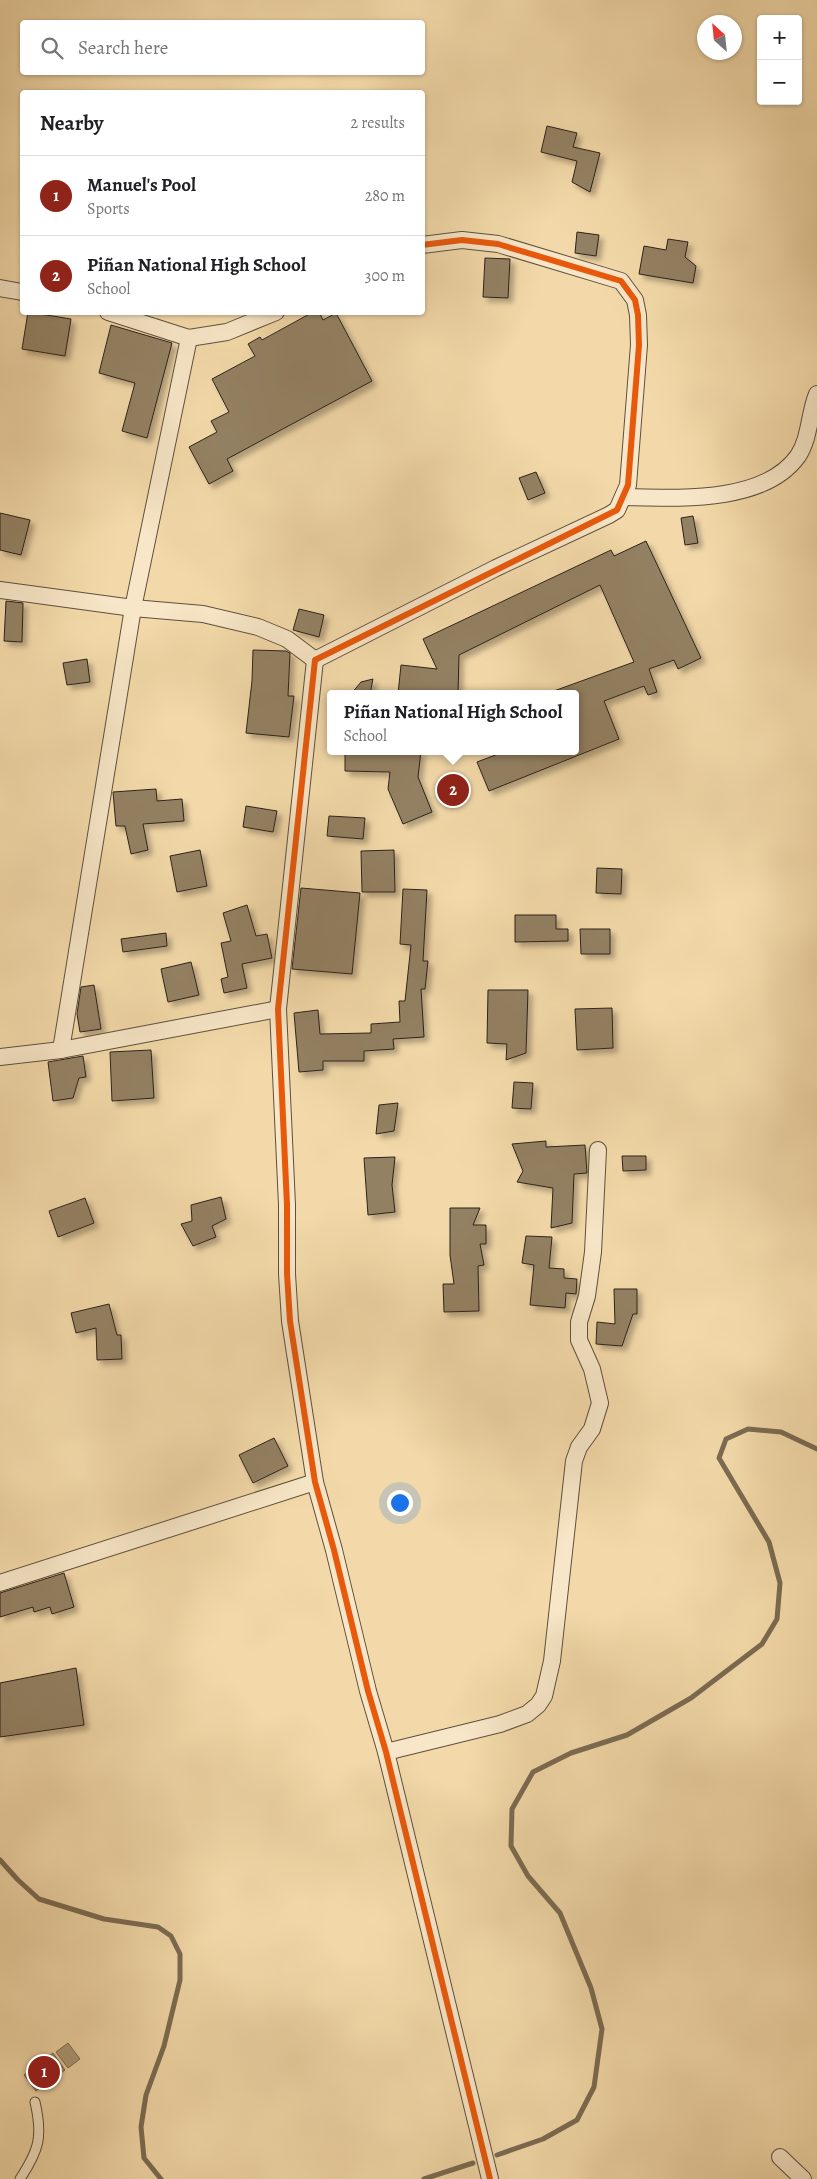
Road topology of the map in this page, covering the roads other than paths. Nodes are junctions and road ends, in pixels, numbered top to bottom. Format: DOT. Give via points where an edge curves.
graph roads {
  1 [pos="425,245"];
  2 [pos="0,288"];
  3 [pos="20,292"];
  4 [pos="117,315"];
  5 [pos="269,315"];
  6 [pos="189,338"];
  7 [pos="817,394"];
  8 [pos="624,497"];
  9 [pos="0,590"];
  10 [pos="133,608"];
  11 [pos="315,660"];
  12 [pos="278,1009"];
  13 [pos="62,1050"];
  14 [pos="0,1056"];
  15 [pos="598,1150"];
  16 [pos="315,1482"];
  17 [pos="0,1583"];
  18 [pos="386,1752"];
  19 [pos="35,2102"];
  20 [pos="780,2157"];
  21 [pos="20,2179"];
  22 [pos="490,2179"];
  23 [pos="803,2179"];
  1 -- 8 [label="street" via="462,240 498,244 621,281 635,300 638,315 628,485"];
  2 -- 3 [label="street"];
  4 -- 6 [label="street"];
  5 -- 6 [label="street" via="227,332"];
  6 -- 10 [label="street"];
  7 -- 8 [label="street" via="807,435 798,455 769,480 716,496"];
  8 -- 11 [label="street" via="610,515 496,568"];
  9 -- 10 [label="street"];
  10 -- 11 [label="street" via="203,614 258,627 288,639"];
  10 -- 13 [label="street"];
  11 -- 12 [label="street"];
  12 -- 13 [label="street"];
  12 -- 16 [label="street" via="290,1321"];
  13 -- 14 [label="street"];
  15 -- 18 [label="street" via="594,1252 579,1322 579,1340 592,1369 600,1403 592,1428 574,1461 552,1660 544,1696 527,1714 500,1724"];
  16 -- 17 [label="street"];
  16 -- 18 [label="street"];
  18 -- 22 [label="street"];
  19 -- 21 [label="lane" via="40,2137 36,2152"];
  20 -- 23 [label="street"];
}
